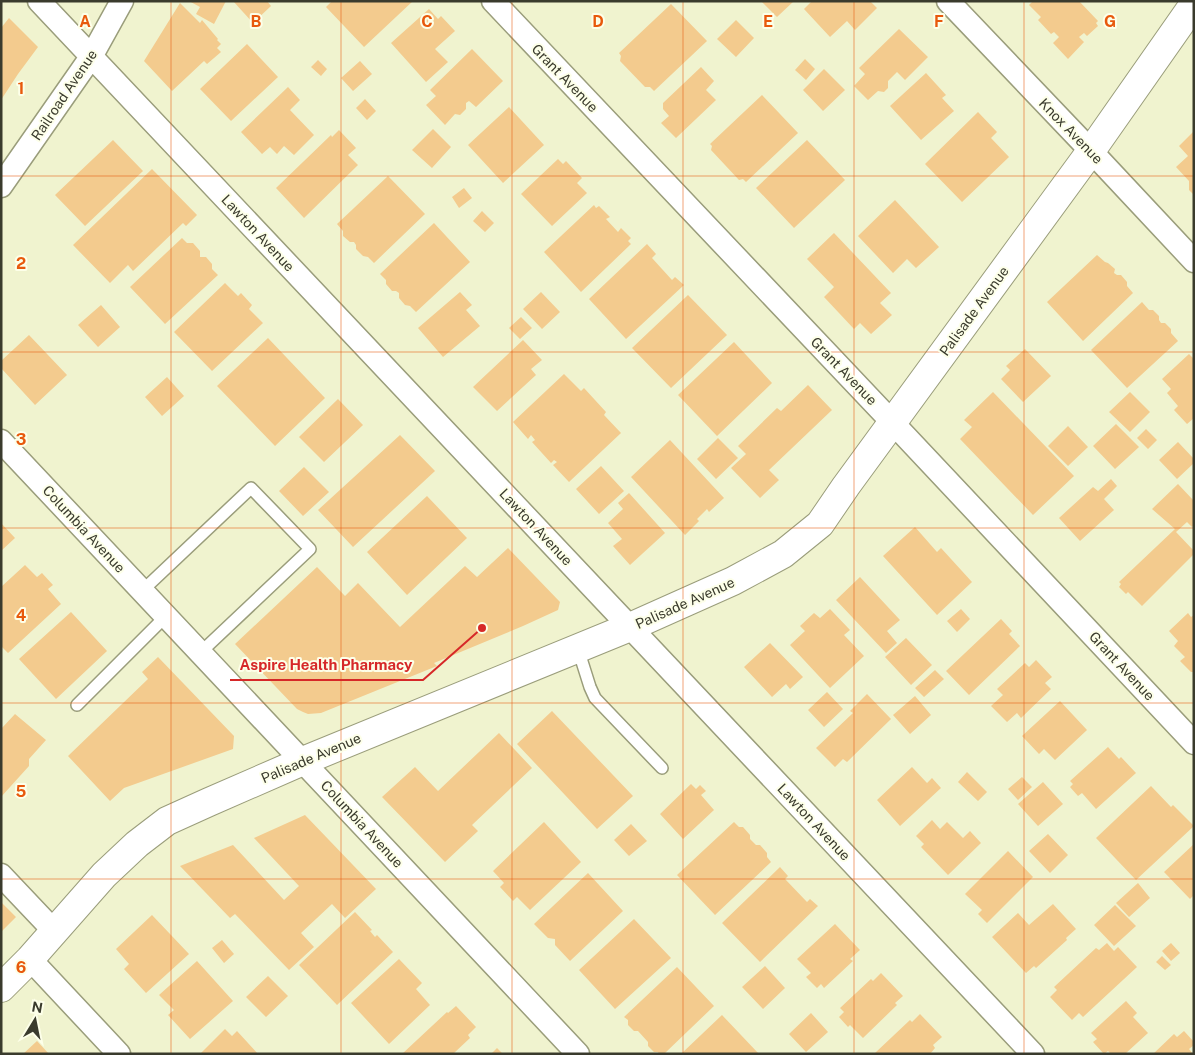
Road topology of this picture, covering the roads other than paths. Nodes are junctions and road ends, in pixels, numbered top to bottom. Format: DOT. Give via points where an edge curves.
graph roads {
  1 [pos="39,1"];
  2 [pos="122,1"];
  3 [pos="493,1"];
  4 [pos="948,1"];
  5 [pos="1194,4"];
  6 [pos="91,57"];
  7 [pos="1091,151"];
  8 [pos="1,186"];
  9 [pos="1194,262"];
  10 [pos="893,422"];
  11 [pos="1,441"];
  12 [pos="142,591"];
  13 [pos="166,616"];
  14 [pos="630,627"];
  15 [pos="578,648"];
  16 [pos="201,652"];
  17 [pos="77,705"];
  18 [pos="1194,743"];
  19 [pos="303,761"];
  20 [pos="662,768"];
  21 [pos="1,876"];
  22 [pos="54,931"];
  23 [pos="30,959"];
  24 [pos="1,988"];
  25 [pos="119,1054"];
  26 [pos="578,1054"];
  27 [pos="1033,1054"];
  1 -- 6 [label="street, Lawton Avenue"];
  2 -- 6 [label="street, Railroad Avenue"];
  3 -- 10 [label="street, Grant Avenue"];
  4 -- 7 [label="street, Knox Avenue"];
  5 -- 7 [label="main road, Palisade Avenue"];
  6 -- 8 [label="street, Railroad Avenue"];
  6 -- 14 [label="street, Lawton Avenue"];
  7 -- 9 [label="street, Knox Avenue"];
  7 -- 10 [label="main road, Palisade Avenue"];
  10 -- 14 [label="main road, Palisade Avenue" via="820,524 783,554 733,582"];
  10 -- 18 [label="street, Grant Avenue"];
  11 -- 12 [label="street, Columbia Avenue"];
  12 -- 13 [label="street, Columbia Avenue"];
  12 -- 16 [label="lane" via="251,488 310,549"];
  13 -- 16 [label="street, Columbia Avenue"];
  13 -- 17 [label="lane"];
  14 -- 15 [label="main road, Palisade Avenue"];
  14 -- 27 [label="street, Lawton Avenue"];
  15 -- 19 [label="main road, Palisade Avenue"];
  15 -- 20 [label="lane" via="595,698"];
  16 -- 19 [label="street, Columbia Avenue"];
  19 -- 22 [label="main road, Palisade Avenue" via="167,821 104,875"];
  19 -- 26 [label="street, Columbia Avenue"];
  21 -- 22 [label="street"];
  22 -- 23 [label="main road, Palisade Avenue"];
  23 -- 24 [label="main road, Palisade Avenue"];
  23 -- 25 [label="street"];
}
